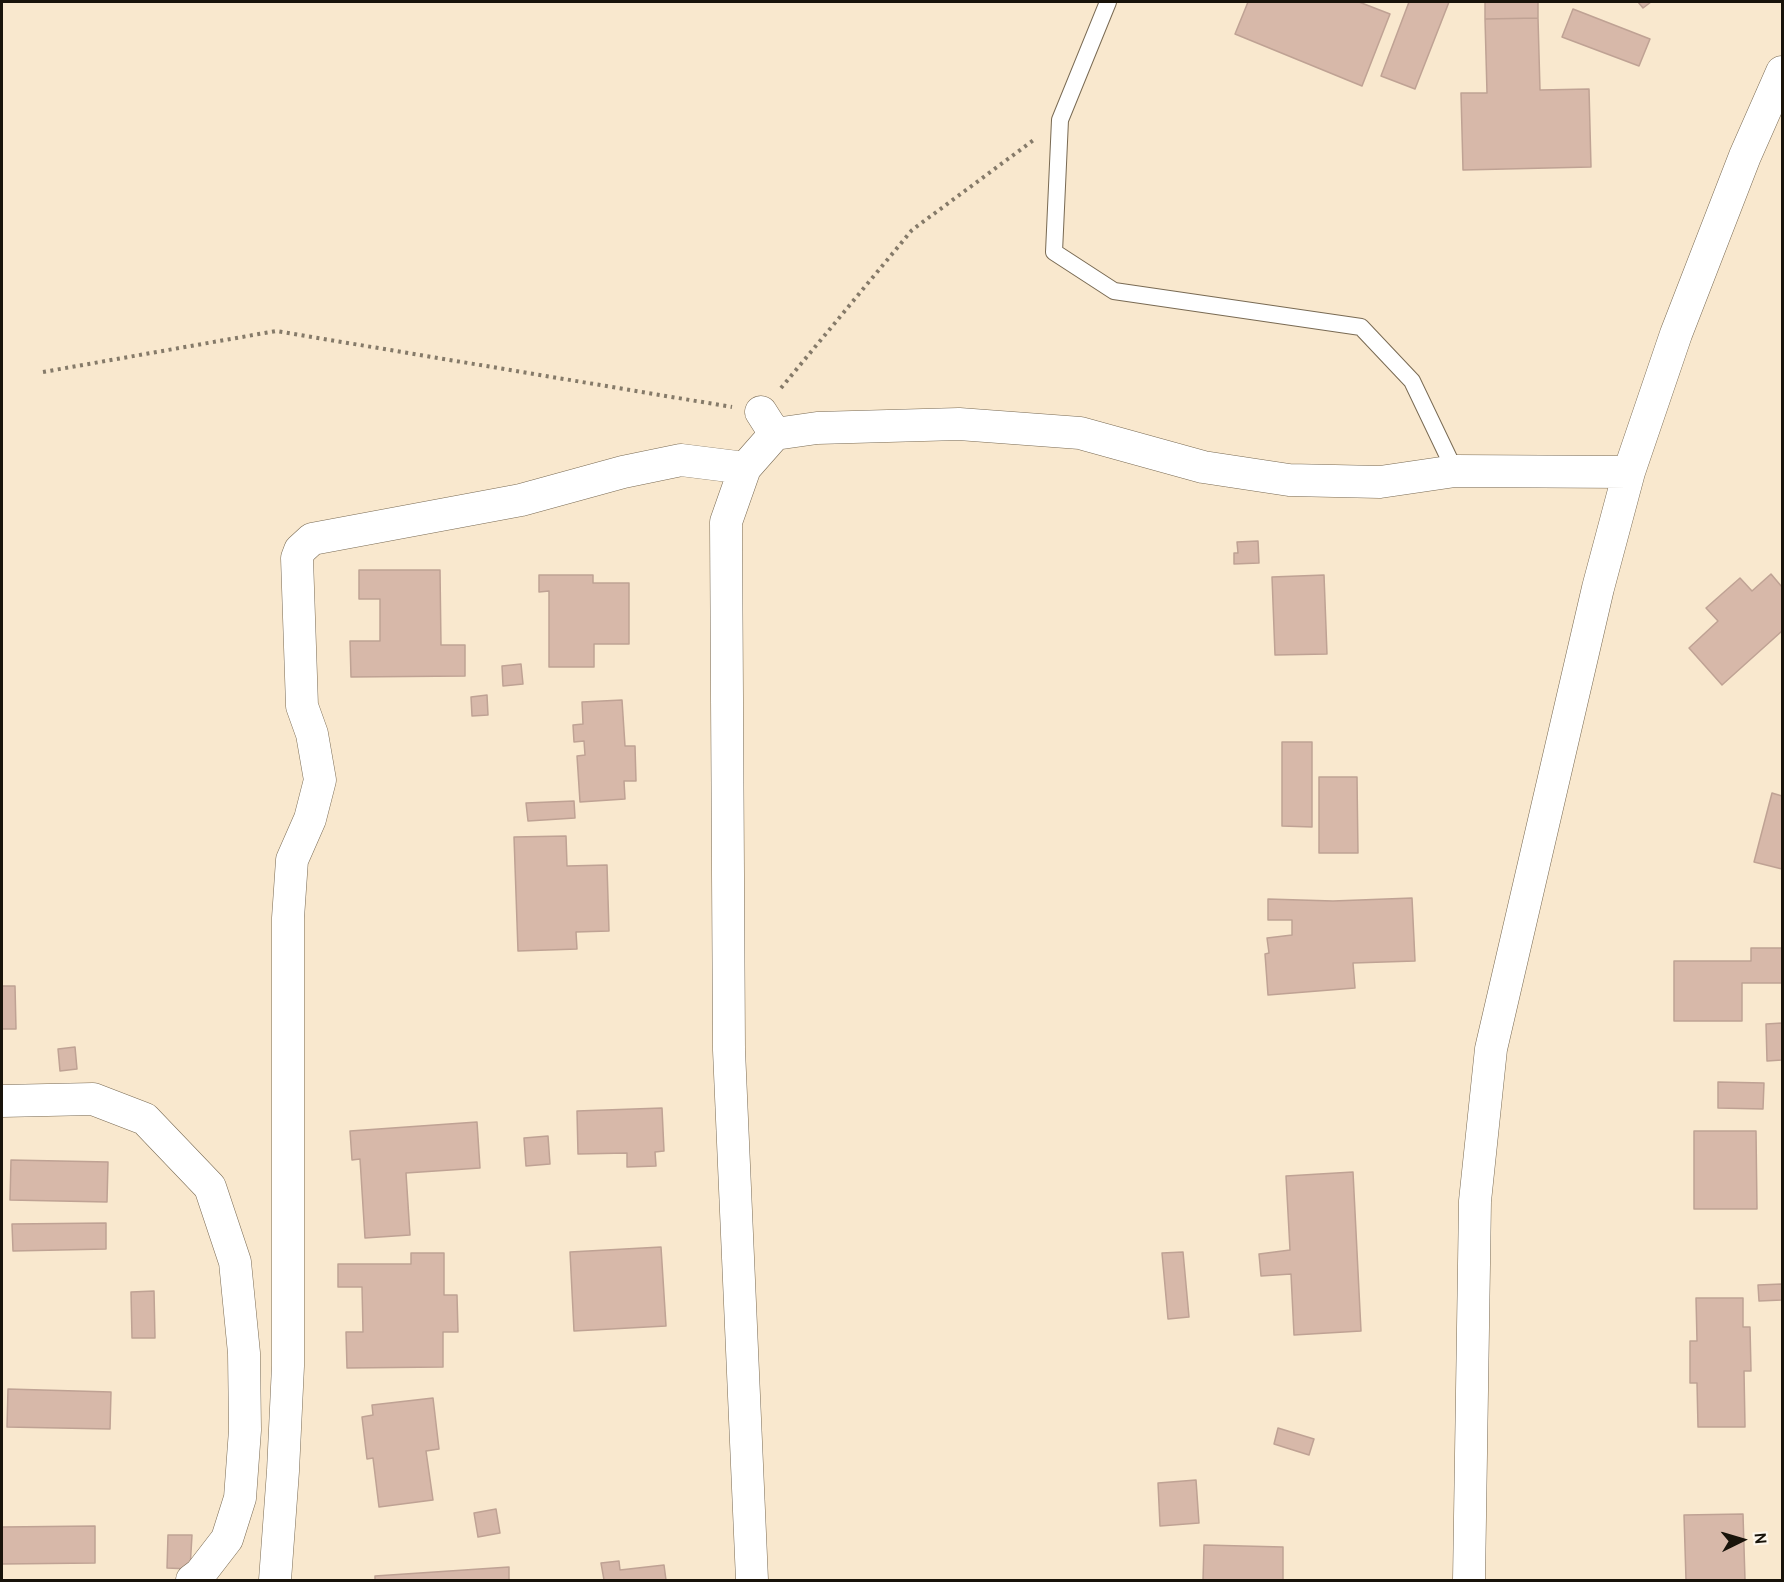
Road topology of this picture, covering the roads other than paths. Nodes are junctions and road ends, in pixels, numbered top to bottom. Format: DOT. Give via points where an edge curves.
graph roads {
  1 [pos="1108,2"];
  2 [pos="1782,72"];
  3 [pos="746,468"];
  4 [pos="1455,471"];
  5 [pos="1629,472"];
  6 [pos="2,1101"];
  7 [pos="192,1581"];
  8 [pos="275,1581"];
  9 [pos="753,1581"];
  10 [pos="1469,1581"];
  1 -- 4 [label="lane" via="1060,120 1054,252 1114,291 1361,327 1412,381"];
  2 -- 5 [label="street" via="1685,312"];
  3 -- 4 [label="street" via="768,423 817,428 959,424 1080,433 1203,467 1289,480 1380,482"];
  3 -- 8 [label="street" via="681,460 521,500 312,539 300,550 297,558 302,706 312,734 320,780 310,819 292,860 288,918 288,1366"];
  3 -- 9 [label="street" via="726,522 729,1050"];
  4 -- 5 [label="street"];
  5 -- 10 [label="street" via="1598,588 1491,1049 1475,1201"];
  6 -- 7 [label="street" via="93,1099 145,1119 210,1186 235,1262 244,1353 245,1430 240,1498 227,1539"];
}
